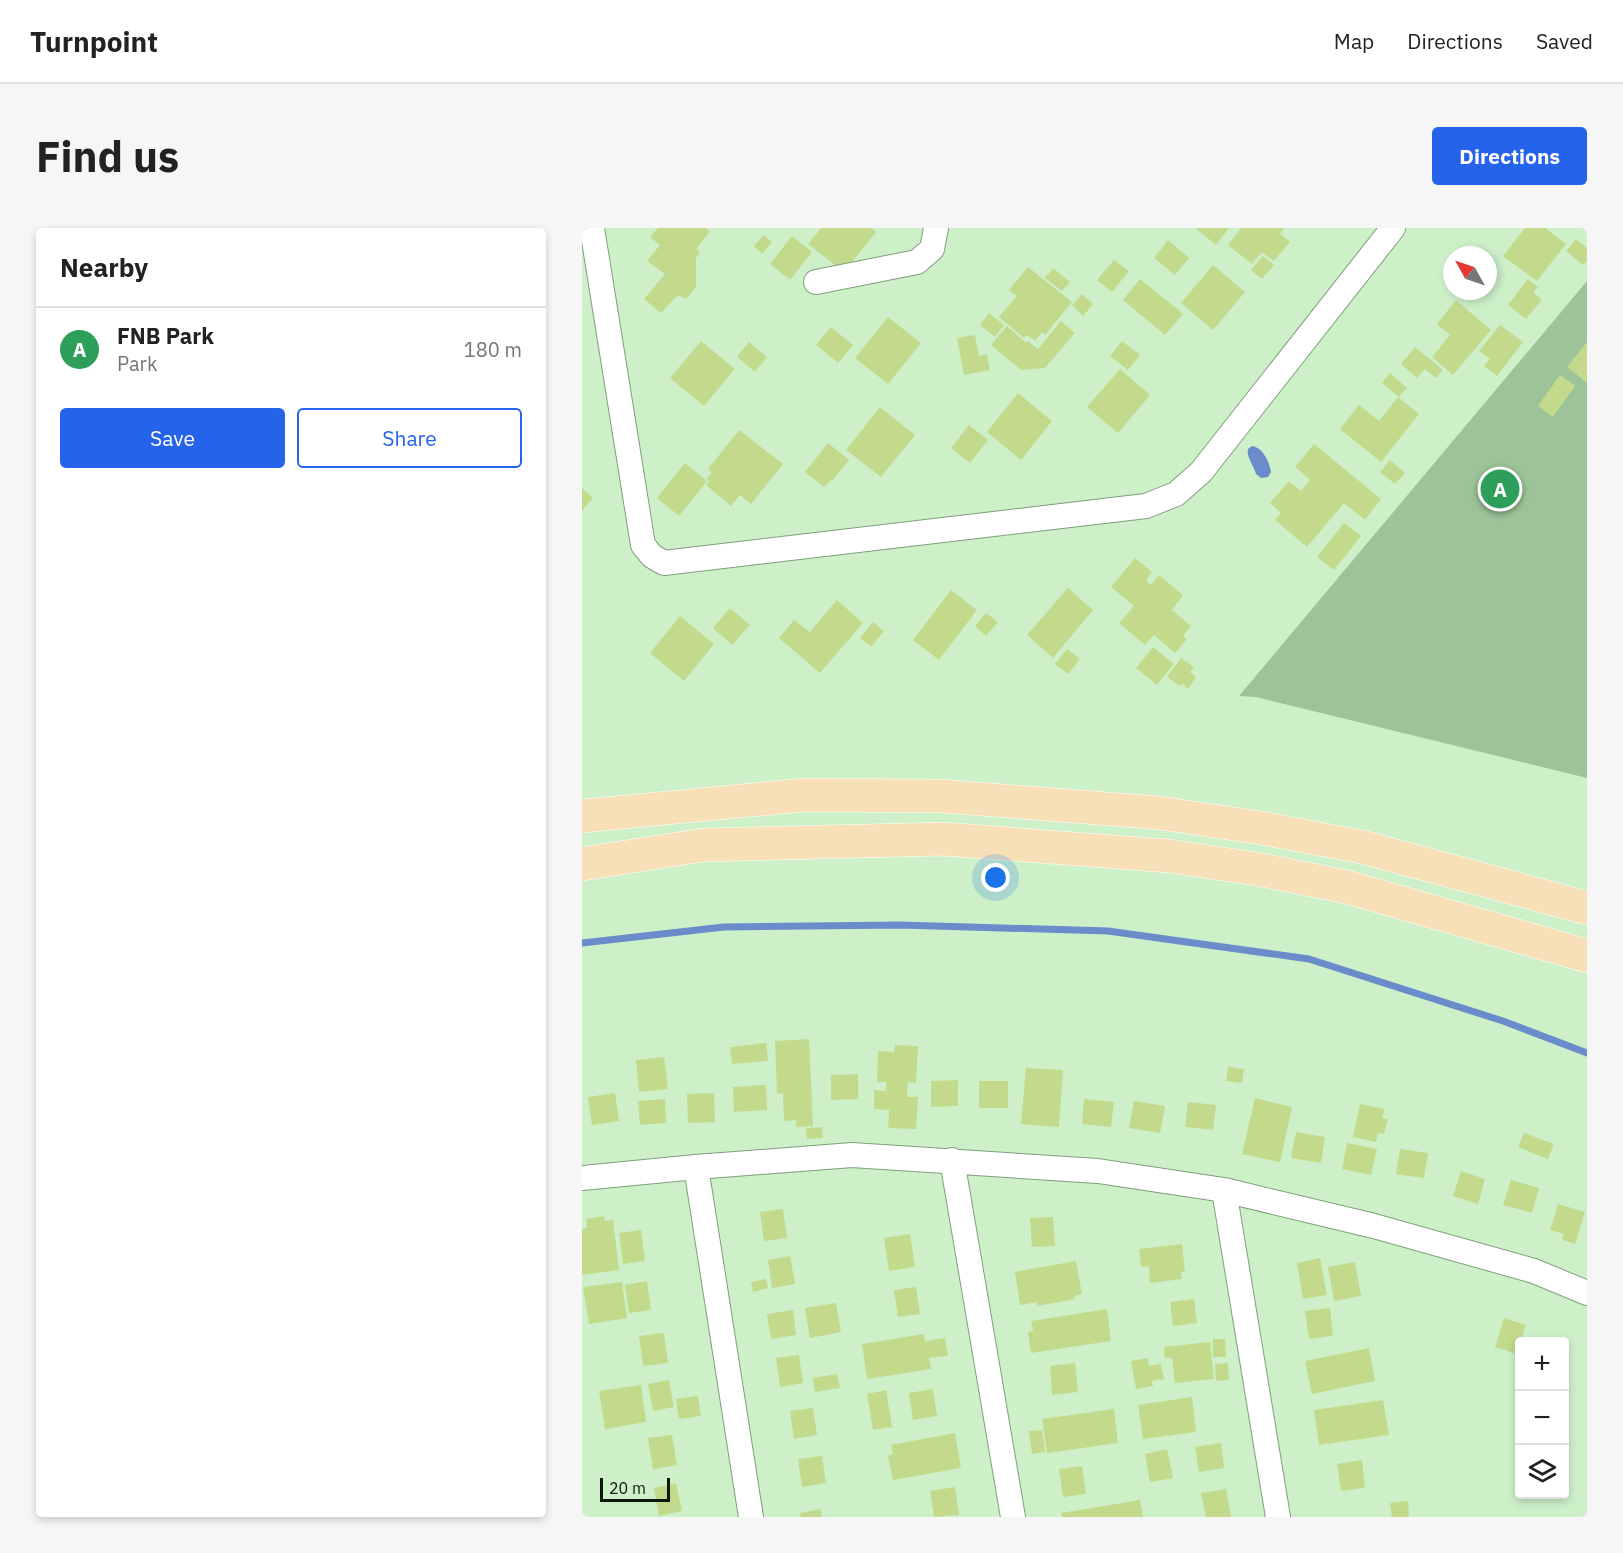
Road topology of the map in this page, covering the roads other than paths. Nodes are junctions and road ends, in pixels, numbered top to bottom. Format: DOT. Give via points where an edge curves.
graph roads {
  1 [pos="592,228"];
  2 [pos="936,228"];
  3 [pos="1393,228"];
  4 [pos="816,282"];
  5 [pos="582,816"];
  6 [pos="582,864"];
  7 [pos="1587,908"];
  8 [pos="1587,956"];
  9 [pos="952,1160"];
  10 [pos="696,1167"];
  11 [pos="582,1178"];
  12 [pos="1224,1190"];
  13 [pos="1587,1293"];
  14 [pos="751,1517"];
  15 [pos="1013,1517"];
  16 [pos="1278,1517"];
  1 -- 3 [label="street" via="643,545 664,563 1146,506 1176,494 1201,472"];
  2 -- 4 [label="street" via="932,249 917,262"];
  5 -- 7 [label="main road" via="803,795 941,796 1160,813 1362,847"];
  6 -- 8 [label="main road" via="703,845 944,839 1169,856 1347,887"];
  9 -- 10 [label="street" via="852,1155"];
  9 -- 12 [label="street" via="1098,1171"];
  9 -- 15 [label="street"];
  10 -- 11 [label="street"];
  10 -- 14 [label="street"];
  12 -- 13 [label="street" via="1374,1226 1522,1268"];
  12 -- 16 [label="street"];
}
